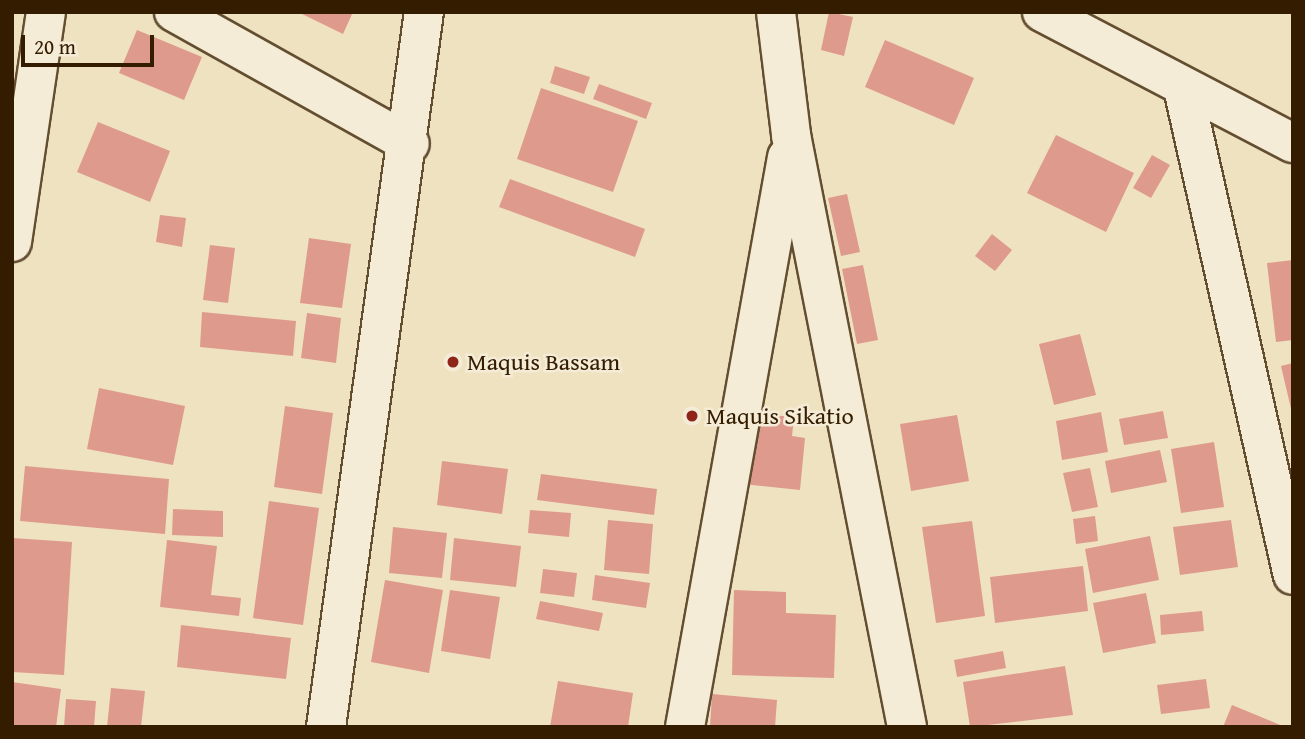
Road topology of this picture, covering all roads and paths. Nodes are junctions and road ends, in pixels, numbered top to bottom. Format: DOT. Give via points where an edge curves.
graph roads {
  1 [pos="46,12"];
  2 [pos="174,12"];
  3 [pos="424,12"];
  4 [pos="776,12"];
  5 [pos="1042,12"];
  6 [pos="1183,88"];
  7 [pos="791,135"];
  8 [pos="1293,143"];
  9 [pos="410,144"];
  10 [pos="12,242"];
  11 [pos="1293,575"];
  12 [pos="326,727"];
  13 [pos="685,727"];
  14 [pos="907,727"];
  1 -- 10 [label="street"];
  2 -- 9 [label="street"];
  3 -- 9 [label="street"];
  4 -- 7 [label="street"];
  5 -- 6 [label="street"];
  6 -- 8 [label="street"];
  6 -- 11 [label="street"];
  7 -- 13 [label="street"];
  7 -- 14 [label="street"];
  9 -- 12 [label="street"];
}
